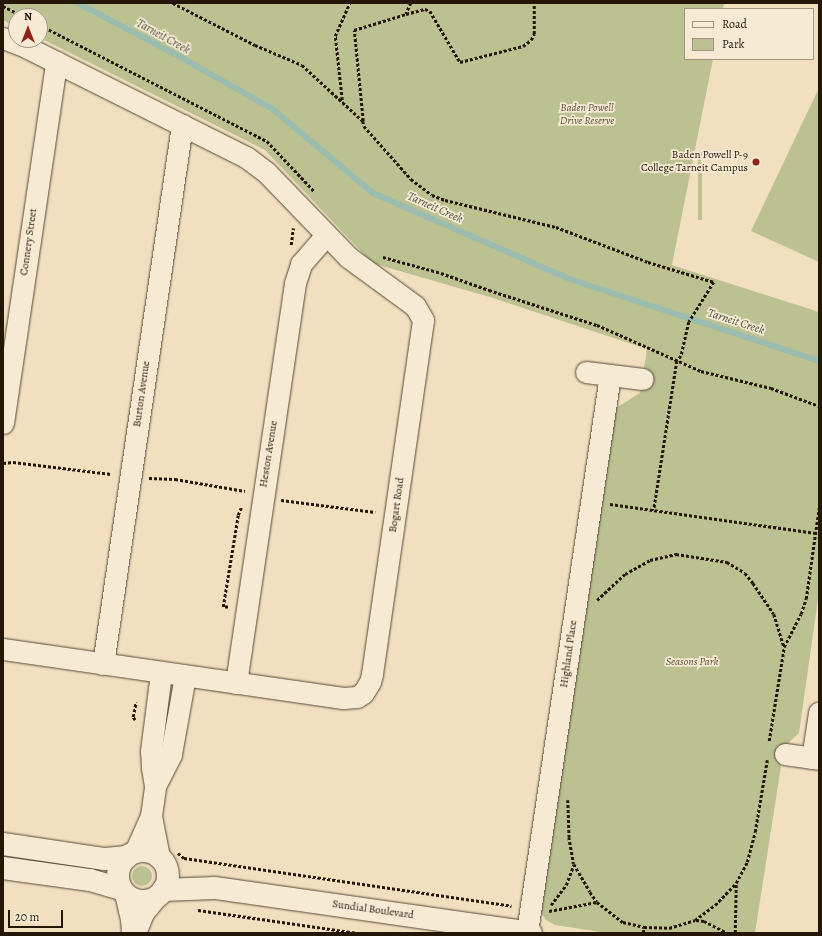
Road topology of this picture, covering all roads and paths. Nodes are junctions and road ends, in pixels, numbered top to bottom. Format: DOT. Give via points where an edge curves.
graph roads {
  1 [pos="173,3"];
  2 [pos="350,3"];
  3 [pos="411,3"];
  4 [pos="534,3"];
  5 [pos="406,14"];
  6 [pos="48,29"];
  7 [pos="3,38"];
  8 [pos="56,62"];
  9 [pos="342,100"];
  10 [pos="363,121"];
  11 [pos="182,124"];
  12 [pos="321,198"];
  13 [pos="294,224"];
  14 [pos="326,235"];
  15 [pos="290,247"];
  16 [pos="382,257"];
  17 [pos="677,361"];
  18 [pos="586,372"];
  19 [pos="610,375"];
  20 [pos="643,379"];
  21 [pos="819,406"];
  22 [pos="3,423"];
  23 [pos="3,463"];
  24 [pos="130,477"];
  25 [pos="258,496"];
  26 [pos="819,508"];
  27 [pos="654,510"];
  28 [pos="609,512"];
  29 [pos="396,515"];
  30 [pos="816,533"];
  31 [pos="596,594"];
  32 [pos="230,608"];
  33 [pos="784,647"];
  34 [pos="3,649"];
  35 [pos="103,664"];
  36 [pos="161,673"];
  37 [pos="184,676"];
  38 [pos="236,683"];
  39 [pos="819,713"];
  40 [pos="152,729"];
  41 [pos="175,733"];
  42 [pos="774,752"];
  43 [pos="816,759"];
  44 [pos="155,786"];
  45 [pos="569,795"];
  46 [pos="151,816"];
  47 [pos="3,844"];
  48 [pos="131,854"];
  49 [pos="160,855"];
  50 [pos="574,864"];
  51 [pos="3,868"];
  52 [pos="736,883"];
  53 [pos="215,888"];
  54 [pos="123,891"];
  55 [pos="160,893"];
  56 [pos="598,902"];
  57 [pos="197,910"];
  58 [pos="531,910"];
  59 [pos="695,920"];
  60 [pos="644,927"];
  61 [pos="528,932"];
  62 [pos="132,933"];
  63 [pos="135,933"];
  64 [pos="357,933"];
  65 [pos="531,933"];
  66 [pos="643,933"];
  67 [pos="728,933"];
  68 [pos="735,933"];
  1 -- 9 [label="path" via="255,45 295,61"];
  2 -- 9 [label="path" via="335,36"];
  3 -- 5 [label="path"];
  4 -- 5 [label="path" via="534,34 531,40 523,46 460,62 430,11 426,9"];
  5 -- 10 [label="path" via="354,30"];
  6 -- 12 [label="path" via="267,141"];
  7 -- 8 [label="street"];
  8 -- 11 [label="street"];
  8 -- 22 [label="street, Connery Street"];
  9 -- 10 [label="path"];
  10 -- 17 [label="path" via="364,126 411,179 432,195 556,227 648,262 714,282 689,322 681,356"];
  11 -- 14 [label="street" via="257,164"];
  11 -- 24 [label="street, Burton Avenue"];
  13 -- 15 [label="path"];
  14 -- 25 [label="street, Heston Avenue" via="306,257 297,273"];
  14 -- 29 [label="street, Bogart Road" via="361,268 415,306 423,320"];
  16 -- 17 [label="path" via="441,273 598,325"];
  17 -- 21 [label="path" via="715,375 771,388"];
  17 -- 27 [label="path"];
  18 -- 19 [label="street"];
  19 -- 20 [label="street"];
  19 -- 58 [label="street, Highland Place"];
  23 -- 24 [label="path" via="13,462"];
  24 -- 25 [label="path" via="175,479 236,488"];
  24 -- 35 [label="street, Burton Avenue"];
  25 -- 29 [label="path"];
  25 -- 32 [label="path" via="248,498 238,515 224,607"];
  25 -- 38 [label="street, Heston Avenue"];
  26 -- 30 [label="path"];
  27 -- 28 [label="path" via="610,504"];
  27 -- 30 [label="path"];
  29 -- 38 [label="street, Bogart Road" via="372,674 367,689 357,696 343,698"];
  30 -- 33 [label="path" via="806,599"];
  31 -- 33 [label="path" via="595,601 625,574 650,560 676,554 727,562 745,573 774,614"];
  33 -- 42 [label="path"];
  34 -- 35 [label="street"];
  35 -- 36 [label="street"];
  36 -- 37 [label="street"];
  36 -- 40 [label="street"];
  37 -- 38 [label="street"];
  37 -- 41 [label="street"];
  39 -- 43 [label="street"];
  40 -- 41 [label="street"];
  40 -- 44 [label="street" via="151,757"];
  41 -- 44 [label="street" via="171,754"];
  42 -- 43 [label="street"];
  42 -- 52 [label="path" via="756,832 747,862"];
  44 -- 46 [label="street"];
  45 -- 50 [label="path" via="569,837"];
  46 -- 48 [label="street"];
  46 -- 49 [label="street"];
  47 -- 48 [label="street" via="105,859"];
  48 -- 49 [label="street" via="151,852"];
  48 -- 54 [label="street" via="119,868 118,876"];
  49 -- 53 [label="street, Sundial Boulevard"];
  49 -- 55 [label="street" via="167,875"];
  49 -- 58 [label="path" via="166,843 184,858"];
  50 -- 56 [label="path" via="581,879"];
  50 -- 56 [label="path" via="566,885 544,912"];
  51 -- 54 [label="street" via="90,880"];
  52 -- 59 [label="path" via="715,905"];
  52 -- 68 [label="path"];
  53 -- 55 [label="street, Sundial Boulevard"];
  53 -- 61 [label="street, Sundial Boulevard"];
  54 -- 55 [label="street" via="140,900 149,900"];
  54 -- 62 [label="street" via="130,909"];
  55 -- 63 [label="street" via="143,913"];
  56 -- 60 [label="path" via="623,922"];
  57 -- 64 [label="path"];
  58 -- 61 [label="street, Highland Place"];
  59 -- 60 [label="path" via="669,928"];
  59 -- 67 [label="path" via="704,921"];
  60 -- 66 [label="path"];
  61 -- 65 [label="street, Sundial Boulevard"];
}
